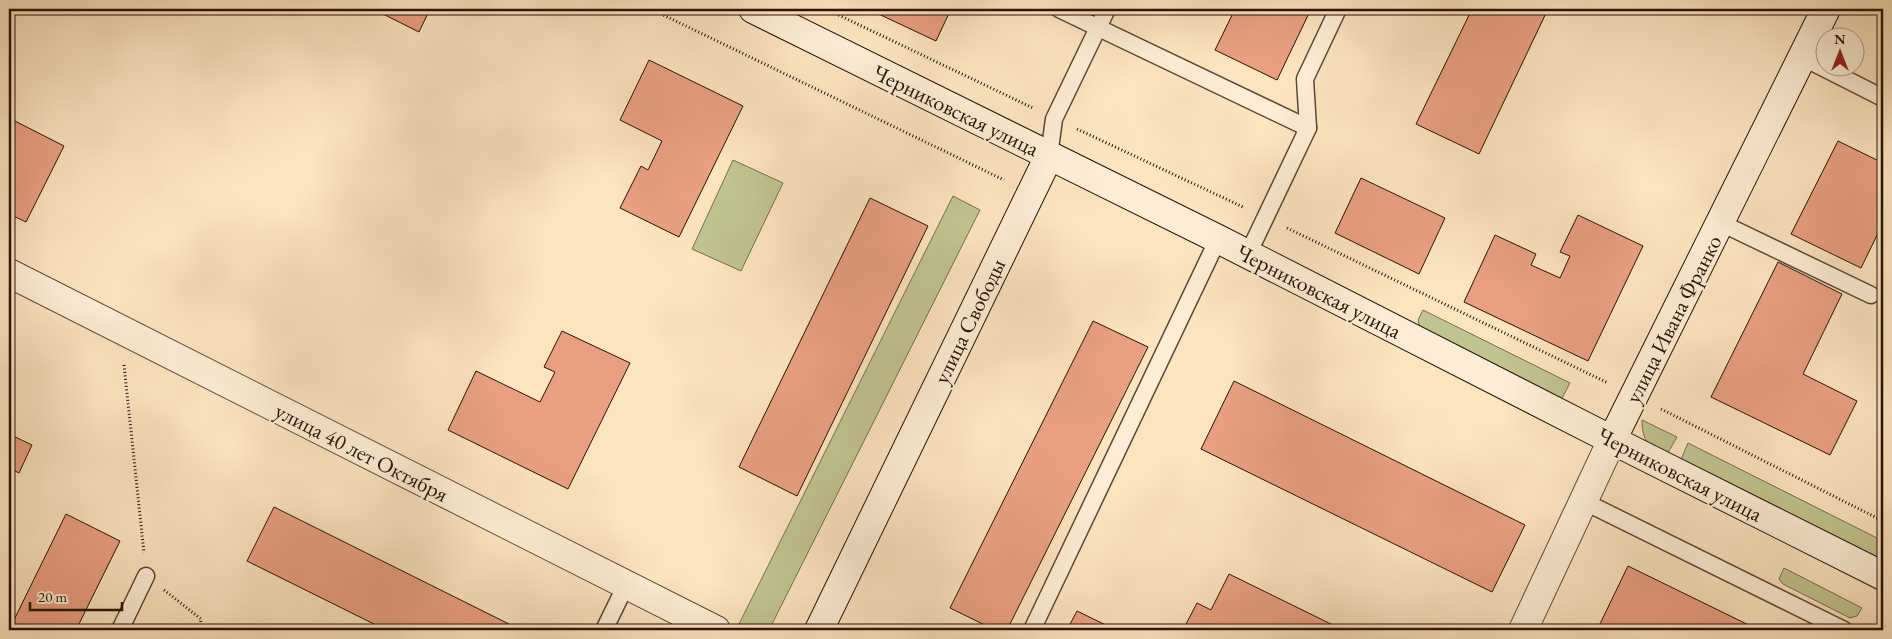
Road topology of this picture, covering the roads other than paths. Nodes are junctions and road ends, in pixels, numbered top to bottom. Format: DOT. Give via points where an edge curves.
graph roads {
  1 [pos="753,9"];
  2 [pos="1059,9"];
  3 [pos="1106,9"];
  4 [pos="1338,9"];
  5 [pos="1826,9"];
  6 [pos="1098,27"];
  7 [pos="1802,57"];
  8 [pos="1883,98"];
  9 [pos="1308,128"];
  10 [pos="1049,156"];
  11 [pos="1721,224"];
  12 [pos="1218,239"];
  13 [pos="1248,254"];
  14 [pos="9,274"];
  15 [pos="1871,295"];
  16 [pos="1612,440"];
  17 [pos="1584,501"];
  18 [pos="146,576"];
  19 [pos="1883,576"];
  20 [pos="626,585"];
  21 [pos="120,630"];
  22 [pos="604,630"];
  23 [pos="716,630"];
  24 [pos="819,630"];
  25 [pos="1032,630"];
  26 [pos="1523,630"];
  27 [pos="1844,630"];
  1 -- 10 [label="street, Черниковская улица"];
  2 -- 6 [label="lane"];
  3 -- 6 [label="lane, улица Свободы"];
  4 -- 9 [label="lane" via="1305,79"];
  5 -- 7 [label="street, улица Ивана Франко"];
  6 -- 9 [label="lane"];
  6 -- 10 [label="lane, улица Свободы" via="1054,119"];
  7 -- 8 [label="lane"];
  7 -- 11 [label="street, улица Ивана Франко"];
  9 -- 13 [label="lane"];
  10 -- 12 [label="street, Черниковская улица"];
  10 -- 24 [label="street, улица Свободы"];
  11 -- 15 [label="lane"];
  11 -- 16 [label="street, улица Ивана Франко"];
  12 -- 13 [label="street, Черниковская улица"];
  12 -- 25 [label="lane"];
  13 -- 16 [label="street, Черниковская улица"];
  14 -- 20 [label="street, улица 40 лет Октября"];
  16 -- 17 [label="street, улица Ивана Франко"];
  16 -- 19 [label="street, Черниковская улица"];
  17 -- 26 [label="street, улица Ивана Франко"];
  17 -- 27 [label="lane"];
  18 -- 21 [label="lane"];
  20 -- 22 [label="lane"];
  20 -- 23 [label="street, улица 40 лет Октября"];
}
